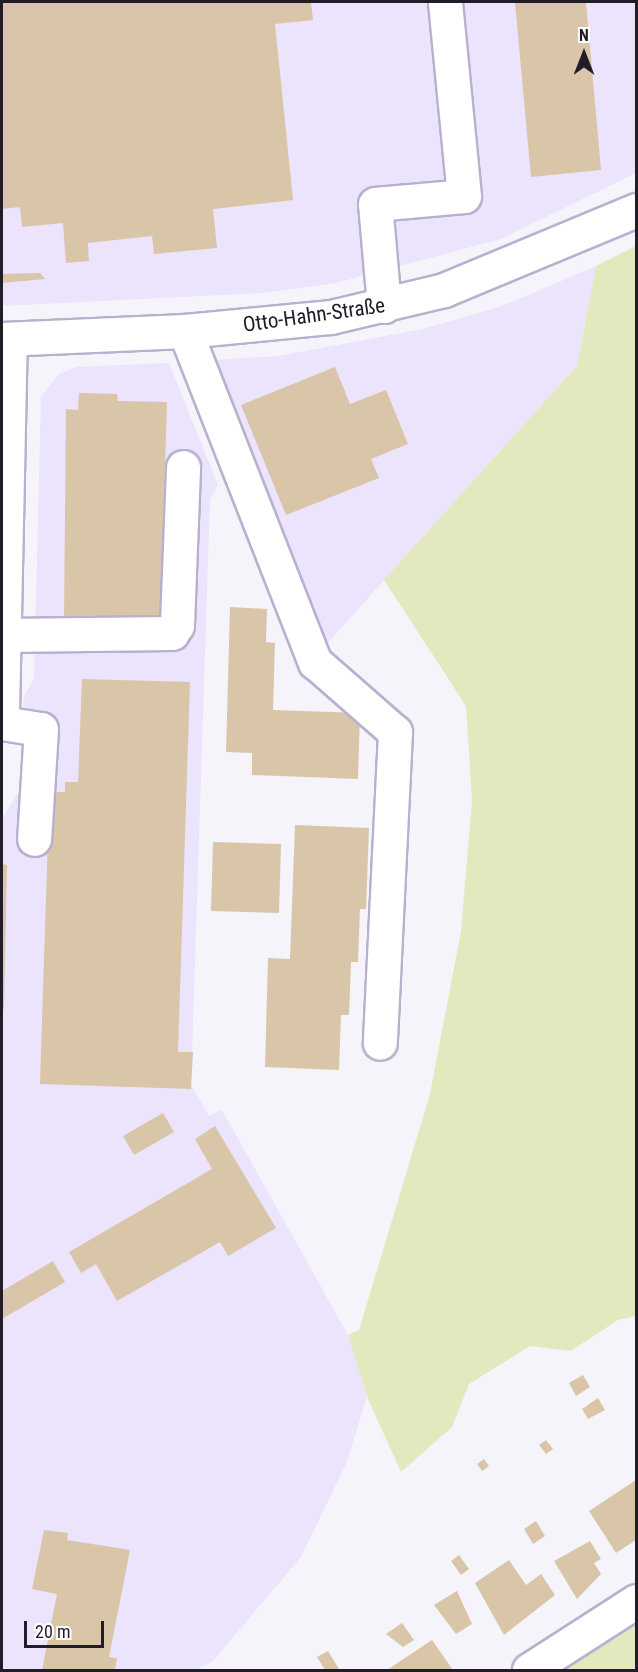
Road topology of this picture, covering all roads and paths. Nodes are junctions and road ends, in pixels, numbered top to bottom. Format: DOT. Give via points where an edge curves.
graph roads {
  1 [pos="445,2"];
  2 [pos="636,210"];
  3 [pos="384,306"];
  4 [pos="185,331"];
  5 [pos="6,339"];
  6 [pos="183,466"];
  7 [pos="4,635"];
  8 [pos="2,713"];
  9 [pos="2,723"];
  10 [pos="34,839"];
  11 [pos="380,1043"];
  12 [pos="636,1601"];
  13 [pos="529,1671"];
  1 -- 3 [label="street" via="464,196 375,204"];
  2 -- 3 [label="street, Otto-Hahn-Straße" via="508,268"];
  3 -- 4 [label="street, Otto-Hahn-Straße" via="331,317"];
  4 -- 5 [label="street, Otto-Hahn-Straße"];
  4 -- 11 [label="street" via="315,662 395,732"];
  5 -- 7 [label="street, Otto-Hahn-Straße"];
  6 -- 7 [label="street" via="177,626 172,633"];
  7 -- 8 [label="street, Otto-Hahn-Straße"];
  9 -- 10 [label="street" via="40,729"];
  12 -- 13 [label="street"];
}
